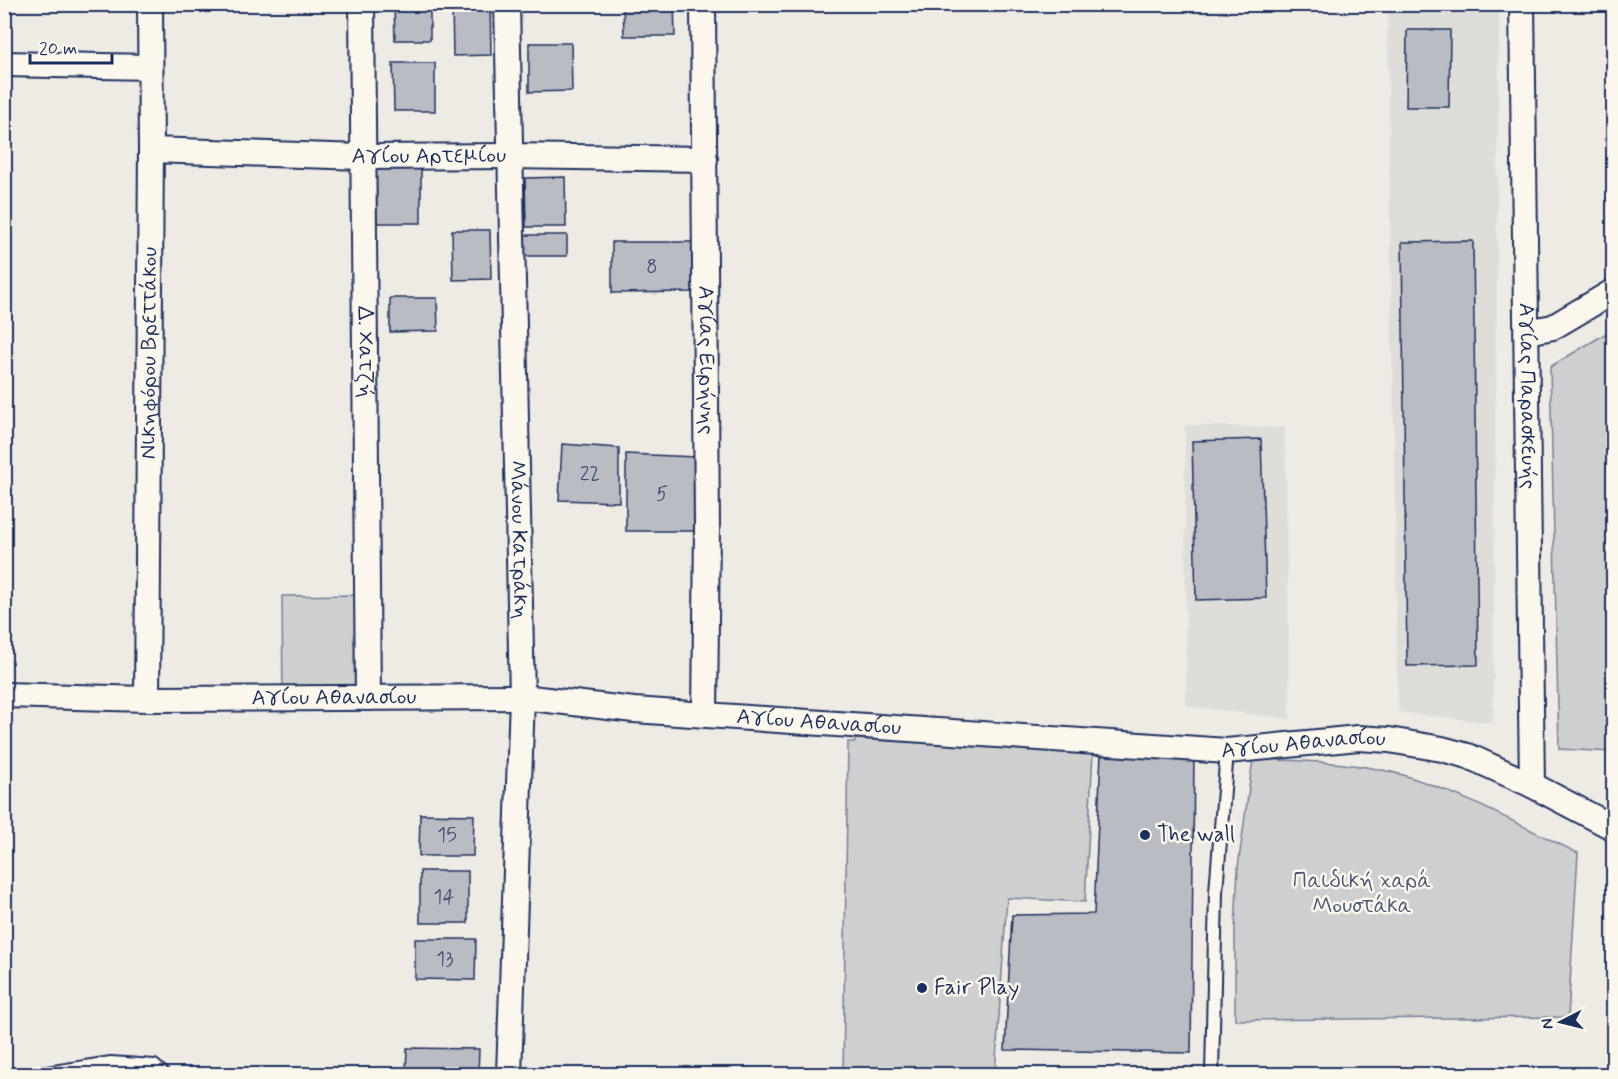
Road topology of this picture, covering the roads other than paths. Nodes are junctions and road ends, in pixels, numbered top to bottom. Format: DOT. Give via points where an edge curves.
graph roads {
  1 [pos="150,4"];
  2 [pos="362,4"];
  3 [pos="507,4"];
  4 [pos="703,4"];
  5 [pos="1522,4"];
  6 [pos="4,64"];
  7 [pos="150,67"];
  8 [pos="151,150"];
  9 [pos="509,156"];
  10 [pos="363,157"];
  11 [pos="705,159"];
  12 [pos="1614,291"];
  13 [pos="1527,332"];
  14 [pos="4,695"];
  15 [pos="522,697"];
  16 [pos="147,699"];
  17 [pos="369,699"];
  18 [pos="705,714"];
  19 [pos="1227,751"];
  20 [pos="1532,785"];
  21 [pos="1614,828"];
  22 [pos="41,1074"];
  23 [pos="163,1074"];
  24 [pos="509,1074"];
  25 [pos="1212,1074"];
  1 -- 7 [label="street, Νικηφόρου Βρεττάκου"];
  2 -- 10 [label="street, Δ. Χατζή"];
  3 -- 9 [label="street, Μάνου Κατράκη"];
  4 -- 11 [label="street, Αγίας Ειρήνης"];
  5 -- 13 [label="street, Αγίας Παρασκευής"];
  6 -- 7 [label="street"];
  7 -- 8 [label="street, Νικηφόρου Βρεττάκου"];
  8 -- 10 [label="street, Αγίου Αρτεμίου"];
  8 -- 16 [label="street, Νικηφόρου Βρεττάκου"];
  9 -- 10 [label="street, Αγίου Αρτεμίου"];
  9 -- 11 [label="street, Αγίου Αρτεμίου"];
  9 -- 15 [label="street, Μάνου Κατράκη"];
  10 -- 17 [label="street, Δ. Χατζή"];
  11 -- 18 [label="street, Αγίας Ειρήνης"];
  12 -- 13 [label="street" via="1553,327"];
  13 -- 20 [label="street, Αγίας Παρασκευής"];
  14 -- 16 [label="street, Αγίου Αθανασίου"];
  15 -- 17 [label="street, Αγίου Αθανασίου"];
  15 -- 18 [label="street, Αγίου Αθανασίου"];
  15 -- 24 [label="street, Μάνου Κατράκη"];
  16 -- 17 [label="street, Αγίου Αθανασίου"];
  18 -- 19 [label="street, Αγίου Αθανασίου"];
  19 -- 20 [label="street, Αγίου Αθανασίου" via="1359,738 1389,740 1454,751"];
  19 -- 25 [label="lane" via="1216,892"];
  20 -- 21 [label="street, Αγίου Αθανασίου"];
  22 -- 23 [label="lane" via="111,1063 154,1066"];
}
